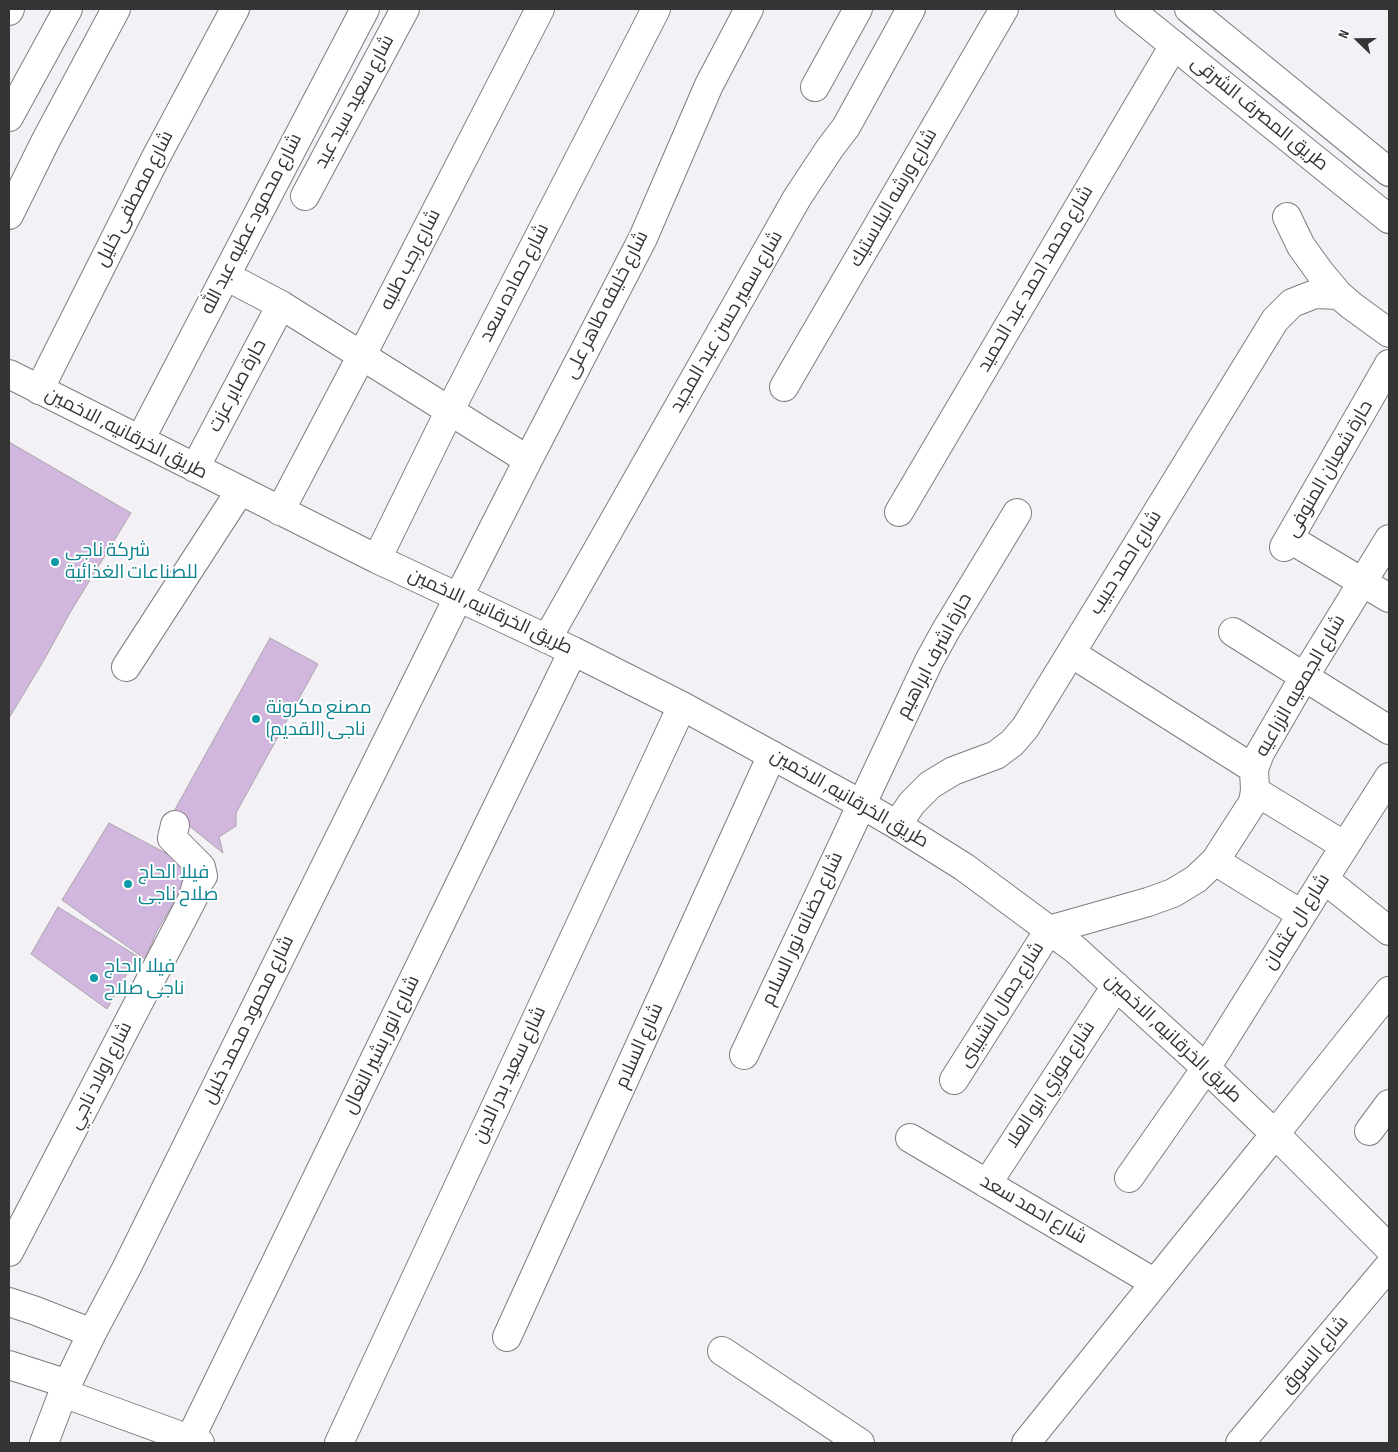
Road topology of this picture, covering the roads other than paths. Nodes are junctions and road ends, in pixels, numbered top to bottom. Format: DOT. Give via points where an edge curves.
graph roads {
  1 [pos="68,9"];
  2 [pos="116,9"];
  3 [pos="235,9"];
  4 [pos="364,9"];
  5 [pos="405,9"];
  6 [pos="540,9"];
  7 [pos="656,9"];
  8 [pos="748,9"];
  9 [pos="858,9"];
  10 [pos="911,9"];
  11 [pos="1004,9"];
  12 [pos="1128,9"];
  13 [pos="1189,9"];
  14 [pos="1174,45"];
  15 [pos="815,87"];
  16 [pos="9,118"];
  17 [pos="46,140"];
  18 [pos="1389,172"];
  19 [pos="305,196"];
  20 [pos="9,215"];
  21 [pos="1287,218"];
  22 [pos="1389,219"];
  23 [pos="226,276"];
  24 [pos="1339,295"];
  25 [pos="281,305"];
  26 [pos="1389,333"];
  27 [pos="362,355"];
  28 [pos="1389,364"];
  29 [pos="9,374"];
  30 [pos="784,387"];
  31 [pos="39,390"];
  32 [pos="450,410"];
  33 [pos="140,440"];
  34 [pos="528,460"];
  35 [pos="195,468"];
  36 [pos="240,491"];
  37 [pos="280,511"];
  38 [pos="899,512"];
  39 [pos="1017,512"];
  40 [pos="1389,539"];
  41 [pos="377,559"];
  42 [pos="1362,583"];
  43 [pos="458,598"];
  44 [pos="1389,598"];
  45 [pos="1233,632"];
  46 [pos="547,639"];
  47 [pos="574,651"];
  48 [pos="1071,653"];
  49 [pos="126,668"];
  50 [pos="1304,677"];
  51 [pos="682,706"];
  52 [pos="1389,730"];
  53 [pos="772,755"];
  54 [pos="1389,777"];
  55 [pos="1255,780"];
  56 [pos="862,804"];
  57 [pos="175,825"];
  58 [pos="897,825"];
  59 [pos="1345,846"];
  60 [pos="1215,861"];
  61 [pos="1324,879"];
  62 [pos="1301,914"];
  63 [pos="1049,930"];
  64 [pos="1389,931"];
  65 [pos="1116,986"];
  66 [pos="1389,991"];
  67 [pos="744,1055"];
  68 [pos="1206,1068"];
  69 [pos="954,1080"];
  70 [pos="1389,1104"];
  71 [pos="1369,1131"];
  72 [pos="1275,1134"];
  73 [pos="910,1138"];
  74 [pos="1129,1178"];
  75 [pos="987,1184"];
  76 [pos="1389,1248"];
  77 [pos="9,1252"];
  78 [pos="1389,1266"];
  79 [pos="1155,1283"];
  80 [pos="9,1302"];
  81 [pos="92,1332"];
  82 [pos="507,1337"];
  83 [pos="722,1351"];
  84 [pos="9,1365"];
  85 [pos="66,1388"];
  86 [pos="195,1441"];
  87 [pos="44,1443"];
  88 [pos="339,1443"];
  89 [pos="860,1443"];
  90 [pos="1026,1443"];
  91 [pos="1240,1443"];
  1 -- 16 [label="street"];
  2 -- 17 [label="street"];
  3 -- 31 [label="street, شارع مصطفى خليل" via="156,157"];
  4 -- 23 [label="street, شارع محمود عطيه عبد الله"];
  5 -- 19 [label="street, شارع سعيد سيد عيد"];
  6 -- 27 [label="street, شارع رجب طلبه"];
  7 -- 32 [label="street, شارع حماده سعد"];
  8 -- 34 [label="street, شارع خليفه طاهر على" via="709,86 643,238"];
  9 -- 15 [label="street"];
  10 -- 46 [label="street, شارع سمير حسن عبد المجيد" via="846,127 792,206"];
  11 -- 30 [label="street, شارع ورشه البلاستيك"];
  12 -- 14 [label="street, طريق المصرف الشرقى"];
  13 -- 18 [label="street, طريق المصرف الشرقى"];
  14 -- 22 [label="street, طريق المصرف الشرقى"];
  14 -- 38 [label="street, شارع محمد احمد عبد الحميد"];
  16 -- 17 [label="street"];
  17 -- 20 [label="street"];
  21 -- 24 [label="street" via="1301,246"];
  23 -- 25 [label="street"];
  23 -- 33 [label="street, شارع محمود عطيه عبد الله"];
  24 -- 26 [label="street"];
  24 -- 48 [label="street, شارع احمد حبيب" via="1315,294 1292,303 1275,320"];
  25 -- 27 [label="street"];
  25 -- 35 [label="street, حارة صابر عزت"];
  27 -- 32 [label="street"];
  27 -- 37 [label="street, شارع رجب طلبه"];
  28 -- 42 [label="street, حارة شعبان المنوفى" via="1287,543"];
  29 -- 31 [label="street, طريق الخرقانيه, الاخمين"];
  31 -- 33 [label="street, طريق الخرقانيه, الاخمين"];
  32 -- 34 [label="street"];
  32 -- 41 [label="street, شارع حماده سعد"];
  33 -- 35 [label="street, طريق الخرقانيه, الاخمين"];
  34 -- 43 [label="street, شارع خليفه طاهر على"];
  35 -- 36 [label="street, طريق الخرقانيه, الاخمين"];
  36 -- 37 [label="street, طريق الخرقانيه, الاخمين"];
  36 -- 49 [label="street"];
  37 -- 41 [label="street, طريق الخرقانيه, الاخمين"];
  39 -- 56 [label="street, حارة اشرف ابراهيم" via="929,661"];
  40 -- 42 [label="street, شارع الجمعيه الزراعيه"];
  41 -- 43 [label="street, طريق الخرقانيه, الاخمين"];
  42 -- 44 [label="street"];
  42 -- 50 [label="street, شارع الجمعيه الزراعيه"];
  43 -- 46 [label="street, طريق الخرقانيه, الاخمين"];
  43 -- 81 [label="street, شارع محمود محمد خليل"];
  45 -- 50 [label="street"];
  46 -- 47 [label="street, طريق الخرقانيه, الاخمين"];
  47 -- 51 [label="street, طريق الخرقانيه, الاخمين"];
  47 -- 86 [label="street, شارع انور بشير النعال"];
  48 -- 55 [label="street"];
  48 -- 58 [label="street, شارع احمد حبيب" via="1025,728 1012,743 996,755 953,771 930,785"];
  50 -- 52 [label="street"];
  50 -- 55 [label="street, شارع الجمعيه الزراعيه" via="1260,753"];
  51 -- 53 [label="street, طريق الخرقانيه, الاخمين"];
  51 -- 88 [label="street, شارع سعيد بدر الدين"];
  53 -- 56 [label="street, طريق الخرقانيه, الاخمين"];
  53 -- 82 [label="street, شارع السلام"];
  54 -- 59 [label="street, شارع ال عثمان"];
  55 -- 59 [label="street"];
  55 -- 60 [label="street, شارع الجمعيه الزراعيه" via="1253,802"];
  56 -- 58 [label="street, طريق الخرقانيه, الاخمين"];
  56 -- 67 [label="street, شارع حضانه نور السلام"];
  57 -- 77 [label="street, شارع اولاد ناجي" via="172,838 201,867 203,876"];
  58 -- 63 [label="street, طريق الخرقانيه, الاخمين" via="964,867"];
  59 -- 61 [label="street, شارع ال عثمان"];
  60 -- 62 [label="street"];
  60 -- 63 [label="street, شارع الجمعيه الزراعيه" via="1196,880 1173,894"];
  61 -- 62 [label="street, شارع ال عثمان"];
  61 -- 64 [label="street"];
  62 -- 68 [label="street, شارع ال عثمان"];
  63 -- 65 [label="street, طريق الخرقانيه, الاخمين"];
  63 -- 69 [label="street, شارع جمال الشبينى"];
  65 -- 68 [label="street, طريق الخرقانيه, الاخمين"];
  65 -- 75 [label="street, شارع فوزي ابو العلا"];
  66 -- 72 [label="street"];
  68 -- 72 [label="street, طريق الخرقانيه, الاخمين"];
  68 -- 74 [label="street, شارع ال عثمان"];
  70 -- 71 [label="street"];
  72 -- 76 [label="street, طريق الخرقانيه, الاخمين"];
  72 -- 79 [label="street"];
  73 -- 75 [label="street, شارع احمد سعد"];
  75 -- 79 [label="street, شارع احمد سعد"];
  78 -- 91 [label="street, شارع السوق"];
  79 -- 90 [label="street"];
  80 -- 81 [label="street"];
  81 -- 85 [label="street, شارع محمود محمد خليل"];
  83 -- 89 [label="street"];
  84 -- 85 [label="street"];
  85 -- 86 [label="street"];
  85 -- 87 [label="street, شارع محمود محمد خليل"];
}
